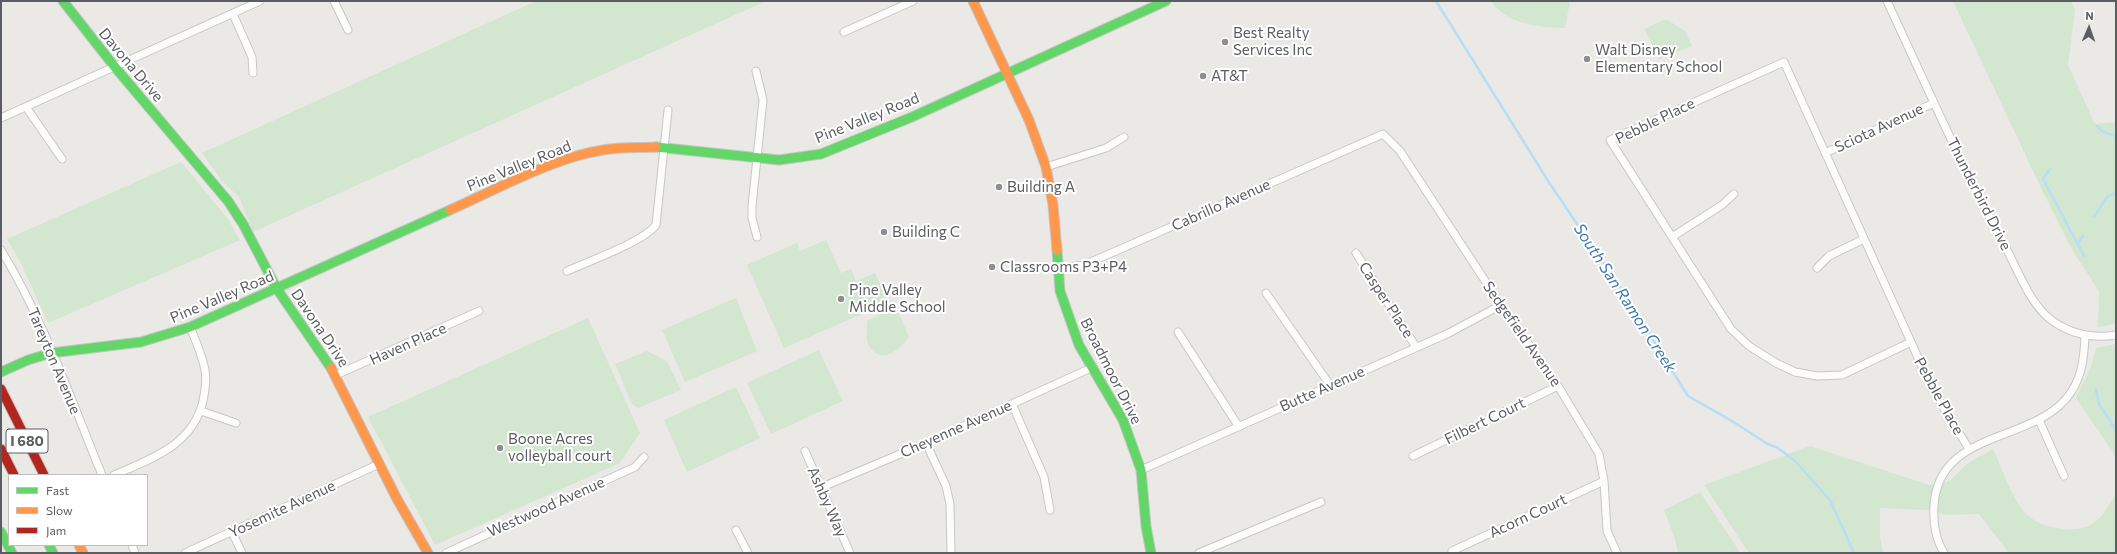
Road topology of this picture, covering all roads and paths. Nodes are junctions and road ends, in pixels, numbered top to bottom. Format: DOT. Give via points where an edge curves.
graph roads {
  1 [pos="63,1"];
  2 [pos="260,1"];
  3 [pos="334,1"];
  4 [pos="913,1"];
  5 [pos="973,1"];
  6 [pos="1166,1"];
  7 [pos="1887,1"];
  8 [pos="233,14"];
  9 [pos="348,30"];
  10 [pos="844,32"];
  11 [pos="114,66"];
  12 [pos="756,71"];
  13 [pos="254,73"];
  14 [pos="1005,73"];
  15 [pos="1934,103"];
  16 [pos="26,107"];
  17 [pos="668,110"];
  18 [pos="1,118"];
  19 [pos="1383,134"];
  20 [pos="1124,137"];
  21 [pos="664,148"];
  22 [pos="1825,153"];
  23 [pos="758,159"];
  24 [pos="62,160"];
  25 [pos="1046,167"];
  26 [pos="1734,194"];
  27 [pos="757,237"];
  28 [pos="1672,237"];
  29 [pos="1864,239"];
  30 [pos="1,250"];
  31 [pos="1356,253"];
  32 [pos="1817,268"];
  33 [pos="1058,269"];
  34 [pos="567,271"];
  35 [pos="277,288"];
  36 [pos="1266,293"];
  37 [pos="1501,305"];
  38 [pos="479,311"];
  39 [pos="190,327"];
  40 [pos="1178,332"];
  41 [pos="2116,335"];
  42 [pos="2085,336"];
  43 [pos="1911,342"];
  44 [pos="1416,346"];
  45 [pos="51,353"];
  46 [pos="1091,368"];
  47 [pos="1,372"];
  48 [pos="336,375"];
  49 [pos="1330,385"];
  50 [pos="1558,386"];
  51 [pos="1,389"];
  52 [pos="1012,404"];
  53 [pos="201,411"];
  54 [pos="2039,420"];
  55 [pos="236,423"];
  56 [pos="1239,427"];
  57 [pos="926,443"];
  58 [pos="1,449"];
  59 [pos="1969,449"];
  60 [pos="805,451"];
  61 [pos="1413,456"];
  62 [pos="644,457"];
  63 [pos="379,464"];
  64 [pos="1141,470"];
  65 [pos="14,474"];
  66 [pos="44,474"];
  67 [pos="102,474"];
  68 [pos="116,474"];
  69 [pos="2064,476"];
  70 [pos="1604,481"];
  71 [pos="820,488"];
  72 [pos="1322,502"];
  73 [pos="1050,510"];
  74 [pos="736,530"];
  75 [pos="1,532"];
  76 [pos="232,532"];
  77 [pos="8,545"];
  78 [pos="1452,551"];
  79 [pos="185,553"];
  80 [pos="242,553"];
  81 [pos="428,553"];
  82 [pos="446,553"];
  83 [pos="748,553"];
  84 [pos="850,553"];
  85 [pos="951,553"];
  86 [pos="1151,553"];
  87 [pos="1199,553"];
  88 [pos="1617,553"];
  89 [pos="1944,553"];
  1 -- 11 [label="main road, Davona Drive"];
  2 -- 8 [label="street"];
  3 -- 9 [label="street"];
  4 -- 10 [label="street"];
  5 -- 14 [label="main road, Broadmoor Drive"];
  6 -- 14 [label="main road, Pine Valley Road"];
  7 -- 15 [label="street, Thunderbird Drive"];
  8 -- 11 [label="street"];
  8 -- 13 [label="street" via="252,57"];
  11 -- 16 [label="street"];
  11 -- 35 [label="main road, Davona Drive" via="228,201"];
  12 -- 23 [label="street" via="763,100"];
  14 -- 23 [label="main road, Pine Valley Road" via="912,117 821,154 779,160"];
  14 -- 25 [label="main road, Broadmoor Drive" via="1029,120"];
  15 -- 22 [label="street, Sciota Avenue"];
  15 -- 42 [label="street, Thunderbird Drive" via="1986,211 2037,305 2050,319"];
  16 -- 18 [label="street"];
  16 -- 24 [label="street"];
  17 -- 21 [label="street"];
  19 -- 33 [label="street, Cabrillo Avenue" via="1084,265"];
  19 -- 37 [label="street, Sedgefield Avenue" via="1400,151"];
  20 -- 25 [label="street" via="1106,148"];
  21 -- 23 [label="main road, Pine Valley Road"];
  21 -- 34 [label="street" via="656,225 652,231"];
  21 -- 35 [label="main road, Pine Valley Road" via="603,150 575,157 527,175"];
  22 -- 28 [label="street, Pebble Place" via="1784,62 1610,140"];
  22 -- 29 [label="street, Pebble Place"];
  23 -- 27 [label="street" via="752,206"];
  25 -- 33 [label="main road, Broadmoor Drive" via="1053,205"];
  26 -- 28 [label="street" via="1722,205"];
  28 -- 43 [label="street, Pebble Place" via="1731,329 1749,346 1795,372 1816,376 1842,375"];
  29 -- 32 [label="street" via="1829,256"];
  29 -- 43 [label="street, Pebble Place"];
  30 -- 45 [label="street, Tareyton Avenue" via="15,273"];
  31 -- 44 [label="street, Casper Place"];
  33 -- 46 [label="main road, Broadmoor Drive" via="1060,291 1068,315"];
  35 -- 39 [label="main road, Pine Valley Road"];
  35 -- 48 [label="main road, Davona Drive"];
  36 -- 49 [label="street"];
  37 -- 44 [label="street, Butte Avenue" via="1449,333"];
  37 -- 50 [label="street, Sedgefield Avenue"];
  38 -- 48 [label="street, Haven Place"];
  39 -- 45 [label="main road, Pine Valley Road" via="141,342"];
  39 -- 53 [label="street" via="205,372 206,390"];
  40 -- 56 [label="street"];
  41 -- 42 [label="street, Thunderbird Drive"];
  42 -- 54 [label="street" via="2084,358 2078,380 2066,398"];
  43 -- 59 [label="street, Pebble Place" via="1932,389"];
  44 -- 49 [label="street, Butte Avenue"];
  45 -- 47 [label="main road, Pine Valley Road"];
  45 -- 67 [label="street, Tareyton Avenue"];
  46 -- 52 [label="street, Cheyenne Avenue"];
  46 -- 64 [label="main road, Broadmoor Drive" via="1123,420"];
  48 -- 63 [label="main road, Davona Drive"];
  49 -- 56 [label="street, Butte Avenue"];
  50 -- 61 [label="street, Filbert Court"];
  50 -- 70 [label="street, Sedgefield Avenue" via="1599,454"];
  51 -- 66 [label="main road, I 680"];
  52 -- 57 [label="street, Cheyenne Avenue"];
  52 -- 73 [label="street" via="1044,477"];
  53 -- 55 [label="street"];
  53 -- 68 [label="street" via="191,429 178,443 161,455"];
  54 -- 59 [label="street"];
  54 -- 69 [label="street"];
  56 -- 64 [label="street, Butte Avenue"];
  57 -- 71 [label="street, Cheyenne Avenue"];
  57 -- 85 [label="street" via="946,486 950,504"];
  58 -- 65 [label="main road, I 680"];
  59 -- 89 [label="street" via="1956,458 1941,476 1934,500 1934,531"];
  60 -- 71 [label="street, Ashby Way"];
  62 -- 82 [label="street, Westwood Avenue" via="635,467"];
  63 -- 76 [label="street, Yosemite Avenue"];
  63 -- 81 [label="main road, Davona Drive"];
  64 -- 86 [label="main road, Broadmoor Drive"];
  70 -- 78 [label="street, Acorn Court"];
  70 -- 88 [label="street, Sedgefield Avenue" via="1607,531"];
  71 -- 84 [label="street, Ashby Way"];
  72 -- 87 [label="street"];
  74 -- 83 [label="street"];
  75 -- 77 [label="main road"];
  76 -- 79 [label="street, Yosemite Avenue"];
  76 -- 80 [label="street"];
}
